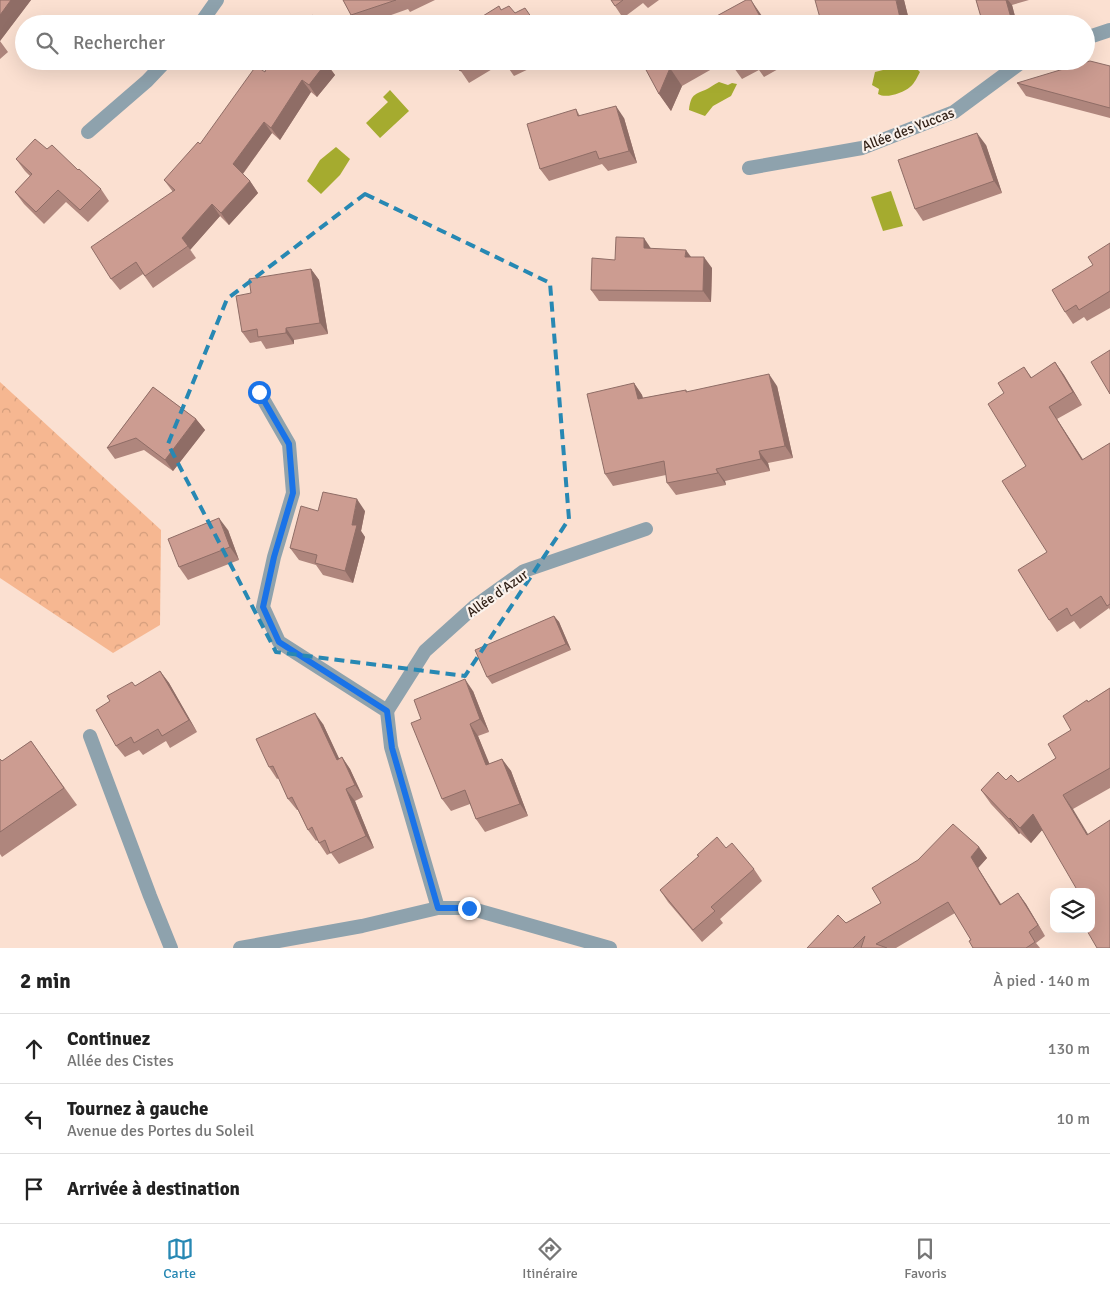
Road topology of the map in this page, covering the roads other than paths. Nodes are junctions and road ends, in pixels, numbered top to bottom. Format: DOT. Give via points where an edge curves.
graph roads {
  1 [pos="217,0"];
  2 [pos="206,15"];
  3 [pos="1110,30"];
  4 [pos="1095,35"];
  5 [pos="157,70"];
  6 [pos="1010,70"];
  7 [pos="88,132"];
  8 [pos="749,168"];
  9 [pos="259,392"];
  10 [pos="646,529"];
  11 [pos="387,711"];
  12 [pos="90,736"];
  13 [pos="438,908"];
  14 [pos="289,944"];
  15 [pos="171,948"];
  16 [pos="240,948"];
  17 [pos="610,948"];
  1 -- 2 [label="street"];
  3 -- 4 [label="street"];
  5 -- 7 [label="street"];
  6 -- 8 [label="street, Allée des Yuccas" via="954,112 862,148"];
  9 -- 11 [label="street" via="289,444 293,493 263,607 279,642"];
  10 -- 11 [label="street, Allée d'Azur" via="524,571 474,607 424,651"];
  11 -- 13 [label="street" via="392,748"];
  12 -- 15 [label="street"];
  13 -- 14 [label="street"];
  13 -- 17 [label="street" via="469,908"];
  14 -- 16 [label="street"];
}
